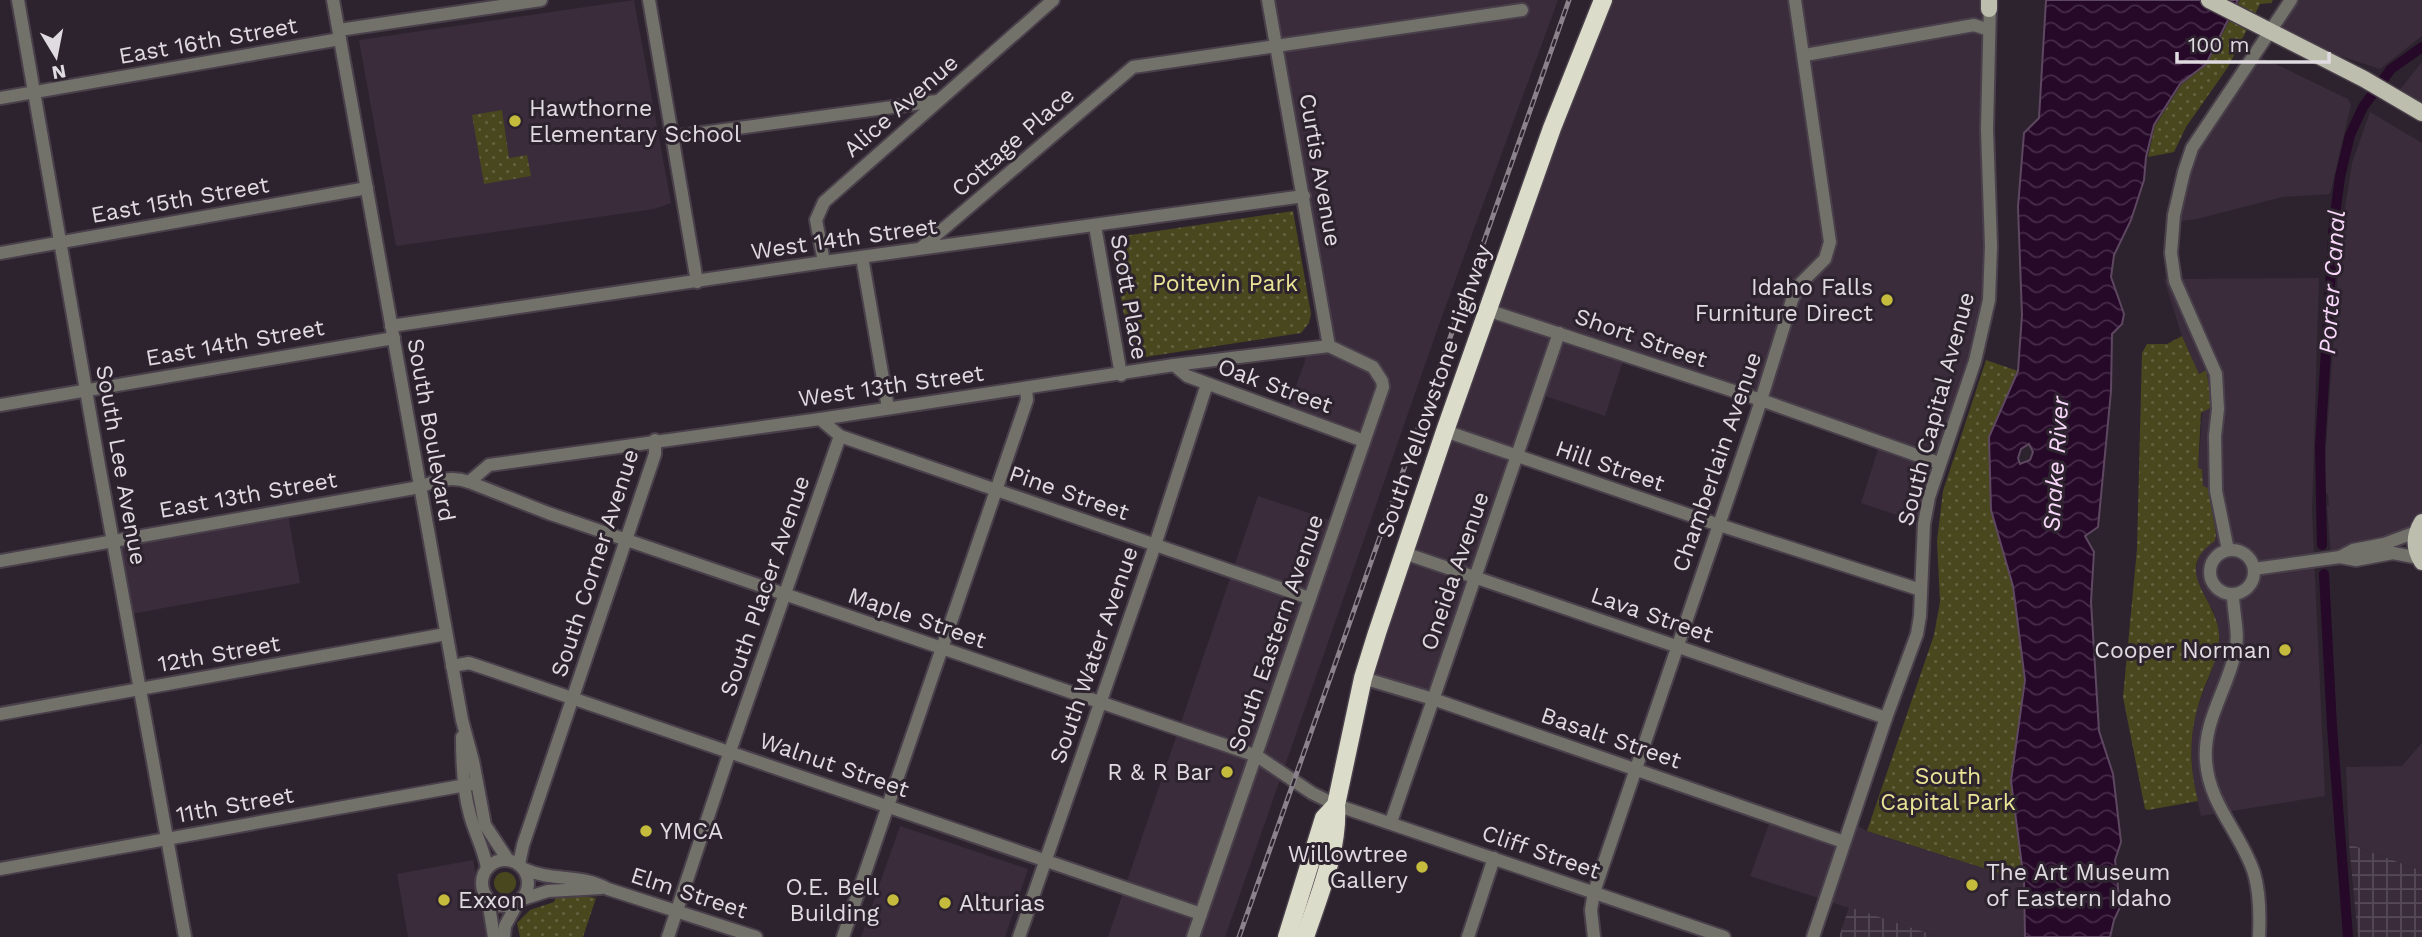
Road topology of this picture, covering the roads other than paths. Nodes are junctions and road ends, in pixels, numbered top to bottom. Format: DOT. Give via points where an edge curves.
graph roads {
  1 [pos="18,0"];
  2 [pos="333,0"];
  3 [pos="541,0"];
  4 [pos="649,0"];
  5 [pos="1053,0"];
  6 [pos="1268,0"];
  7 [pos="1602,0"];
  8 [pos="1796,0"];
  9 [pos="2209,0"];
  10 [pos="2291,0"];
  11 [pos="1989,3"];
  12 [pos="1522,10"];
  13 [pos="1989,30"];
  14 [pos="339,35"];
  15 [pos="2268,37"];
  16 [pos="1278,47"];
  17 [pos="1805,55"];
  18 [pos="34,92"];
  19 [pos="0,98"];
  20 [pos="938,100"];
  21 [pos="2422,113"];
  22 [pos="673,137"];
  23 [pos="367,188"];
  24 [pos="1304,196"];
  25 [pos="1095,226"];
  26 [pos="59,243"];
  27 [pos="921,248"];
  28 [pos="0,253"];
  29 [pos="862,257"];
  30 [pos="824,262"];
  31 [pos="697,282"];
  32 [pos="1488,310"];
  33 [pos="393,332"];
  34 [pos="1559,332"];
  35 [pos="1329,346"];
  36 [pos="1174,365"];
  37 [pos="1121,375"];
  38 [pos="1207,384"];
  39 [pos="1026,388"];
  40 [pos="86,389"];
  41 [pos="1761,400"];
  42 [pos="0,405"];
  43 [pos="888,408"];
  44 [pos="820,419"];
  45 [pos="1445,431"];
  46 [pos="840,436"];
  47 [pos="655,440"];
  48 [pos="1364,441"];
  49 [pos="1517,456"];
  50 [pos="1939,463"];
  51 [pos="469,482"];
  52 [pos="420,486"];
  53 [pos="997,491"];
  54 [pos="1719,525"];
  55 [pos="2419,527"];
  56 [pos="114,540"];
  57 [pos="627,540"];
  58 [pos="1155,545"];
  59 [pos="2228,550"];
  60 [pos="1404,553"];
  61 [pos="2336,558"];
  62 [pos="2421,560"];
  63 [pos="0,561"];
  64 [pos="2254,569"];
  65 [pos="1476,577"];
  66 [pos="1921,590"];
  67 [pos="784,593"];
  68 [pos="2233,594"];
  69 [pos="1309,598"];
  70 [pos="446,634"];
  71 [pos="1678,646"];
  72 [pos="942,648"];
  73 [pos="452,666"];
  74 [pos="1363,678"];
  75 [pos="139,690"];
  76 [pos="573,698"];
  77 [pos="1433,699"];
  78 [pos="1099,702"];
  79 [pos="0,714"];
  80 [pos="1886,718"];
  81 [pos="730,751"];
  82 [pos="1257,756"];
  83 [pos="1635,769"];
  84 [pos="471,784"];
  85 [pos="888,806"];
  86 [pos="1340,806"];
  87 [pos="1391,822"];
  88 [pos="167,838"];
  89 [pos="1844,842"];
  90 [pos="1494,858"];
  91 [pos="1046,860"];
  92 [pos="517,865"];
  93 [pos="487,868"];
  94 [pos="0,869"];
  95 [pos="608,889"];
  96 [pos="1594,892"];
  97 [pos="488,900"];
  98 [pos="519,901"];
  99 [pos="677,911"];
  100 [pos="1201,914"];
  101 [pos="493,936"];
  102 [pos="185,937"];
  103 [pos="668,937"];
  104 [pos="756,937"];
  105 [pos="843,937"];
  106 [pos="1019,937"];
  107 [pos="1193,937"];
  108 [pos="1287,937"];
  109 [pos="1305,937"];
  110 [pos="1468,937"];
  111 [pos="1594,937"];
  112 [pos="1724,937"];
  113 [pos="1813,937"];
  114 [pos="2259,937"];
  1 -- 18 [label="street, South Lee Avenue"];
  2 -- 14 [label="street, South Boulevard"];
  3 -- 14 [label="street, East 16th Street"];
  4 -- 22 [label="street"];
  5 -- 20 [label="street, Alice Avenue"];
  6 -- 16 [label="street, Curtis Avenue"];
  7 -- 32 [label="highway, South Yellowstone Highway"];
  8 -- 17 [label="street, Chamberlain Avenue"];
  9 -- 15 [label="main road" via="2244,17"];
  10 -- 15 [label="street"];
  11 -- 13 [label="street, South Capital Avenue"];
  12 -- 16 [label="street"];
  13 -- 17 [label="street" via="1974,25"];
  13 -- 50 [label="street, South Capital Avenue" via="1989,300 1975,361"];
  14 -- 18 [label="street, East 16th Street"];
  14 -- 23 [label="street, South Boulevard"];
  15 -- 21 [label="main road" via="2364,79"];
  15 -- 59 [label="street" via="2192,148 2175,215 2171,253 2175,281 2216,374 2216,491"];
  16 -- 24 [label="street, Curtis Avenue"];
  16 -- 27 [label="street, Cottage Place" via="1133,67"];
  17 -- 41 [label="street, Chamberlain Avenue" via="1830,242 1825,259 1799,285 1792,300"];
  18 -- 19 [label="street, East 16th Street"];
  18 -- 26 [label="street, South Lee Avenue"];
  20 -- 22 [label="street"];
  20 -- 30 [label="street, Alice Avenue" via="824,202 816,220"];
  22 -- 31 [label="street"];
  23 -- 26 [label="street, East 15th Street"];
  23 -- 33 [label="street, South Boulevard"];
  24 -- 25 [label="street, West 14th Street"];
  24 -- 35 [label="street, Curtis Avenue"];
  25 -- 27 [label="street, West 14th Street"];
  25 -- 37 [label="street, Scott Place"];
  26 -- 28 [label="street, East 15th Street"];
  26 -- 40 [label="street, South Lee Avenue"];
  27 -- 29 [label="street, West 14th Street"];
  29 -- 30 [label="street, West 14th Street"];
  29 -- 43 [label="street"];
  30 -- 31 [label="street, West 14th Street"];
  31 -- 33 [label="street, West 14th Street"];
  32 -- 34 [label="street, Short Street"];
  32 -- 45 [label="highway, South Yellowstone Highway"];
  33 -- 40 [label="street, East 14th Street"];
  33 -- 52 [label="street, South Boulevard"];
  34 -- 41 [label="street, Short Street"];
  34 -- 49 [label="street, Oneida Avenue"];
  35 -- 36 [label="street, West 13th Street"];
  35 -- 48 [label="street, South Eastern Avenue" via="1373,367 1382,381"];
  36 -- 37 [label="street, West 13th Street"];
  36 -- 38 [label="street, Oak Street"];
  37 -- 39 [label="street, West 13th Street"];
  38 -- 48 [label="street, Oak Street"];
  38 -- 58 [label="street, South Water Avenue"];
  39 -- 43 [label="street, West 13th Street"];
  39 -- 53 [label="street" via="1027,400"];
  40 -- 42 [label="street, East 14th Street"];
  40 -- 56 [label="street, South Lee Avenue"];
  41 -- 50 [label="street, Short Street"];
  41 -- 54 [label="street, Chamberlain Avenue"];
  43 -- 44 [label="street, West 13th Street"];
  44 -- 46 [label="street, Pine Street"];
  44 -- 47 [label="street, West 13th Street"];
  45 -- 49 [label="street, Hill Street"];
  45 -- 60 [label="highway, South Yellowstone Highway"];
  46 -- 53 [label="street, Pine Street"];
  46 -- 67 [label="street, South Placer Avenue"];
  47 -- 51 [label="street, West 13th Street" via="489,465"];
  47 -- 57 [label="street, South Corner Avenue" via="656,452"];
  48 -- 69 [label="street, South Eastern Avenue"];
  49 -- 54 [label="street, Hill Street"];
  49 -- 65 [label="street, Oneida Avenue"];
  50 -- 66 [label="street, South Capital Avenue" via="1924,524"];
  51 -- 52 [label="street" via="451,478"];
  51 -- 57 [label="street, Maple Street"];
  52 -- 56 [label="street, East 13th Street"];
  52 -- 70 [label="street, South Boulevard"];
  53 -- 58 [label="street, Pine Street"];
  53 -- 72 [label="street"];
  54 -- 66 [label="street, Hill Street"];
  54 -- 71 [label="street, Chamberlain Avenue"];
  55 -- 61 [label="street" via="2384,544"];
  55 -- 62 [label="main road" via="2416,550"];
  56 -- 63 [label="street, East 13th Street"];
  56 -- 75 [label="street, South Lee Avenue"];
  57 -- 67 [label="street, Maple Street"];
  57 -- 76 [label="street, South Corner Avenue"];
  58 -- 69 [label="street, Pine Street"];
  58 -- 78 [label="street, South Water Avenue"];
  59 -- 64 [label="street" via="2248,556"];
  59 -- 68 [label="street" via="2215,558 2210,571 2214,585"];
  60 -- 65 [label="street, Lava Street"];
  60 -- 74 [label="highway, South Yellowstone Highway"];
  61 -- 62 [label="street" via="2356,560 2393,553"];
  61 -- 64 [label="street"];
  64 -- 68 [label="street" via="2246,589"];
  65 -- 71 [label="street, Lava Street"];
  65 -- 77 [label="street, Oneida Avenue"];
  66 -- 80 [label="street, South Capital Avenue" via="1917,634"];
  67 -- 72 [label="street, Maple Street"];
  67 -- 81 [label="street, South Placer Avenue"];
  68 -- 114 [label="street" via="2235,653 2210,724 2206,758 2214,798 2254,873"];
  69 -- 82 [label="street, South Eastern Avenue"];
  70 -- 73 [label="street, South Boulevard"];
  70 -- 75 [label="street, 12th Street"];
  71 -- 80 [label="street, Lava Street"];
  71 -- 83 [label="street, Chamberlain Avenue"];
  72 -- 78 [label="street, Maple Street"];
  72 -- 85 [label="street"];
  73 -- 76 [label="street, Walnut Street" via="469,663"];
  73 -- 84 [label="street, South Boulevard"];
  74 -- 77 [label="street, Basalt Street"];
  74 -- 86 [label="highway, South Yellowstone Highway"];
  75 -- 79 [label="street, 12th Street"];
  75 -- 88 [label="street, South Lee Avenue"];
  76 -- 81 [label="street, Walnut Street"];
  76 -- 92 [label="street, South Corner Avenue"];
  77 -- 83 [label="street, Basalt Street"];
  77 -- 87 [label="street, Oneida Avenue"];
  78 -- 82 [label="street, Maple Street"];
  78 -- 91 [label="street, South Water Avenue"];
  80 -- 89 [label="street, South Capital Avenue"];
  81 -- 85 [label="street, Walnut Street"];
  81 -- 99 [label="street, South Placer Avenue"];
  82 -- 86 [label="street, Maple Street"];
  82 -- 100 [label="street, South Eastern Avenue"];
  83 -- 89 [label="street, Basalt Street"];
  83 -- 96 [label="street, Chamberlain Avenue"];
  84 -- 88 [label="street, 11th Street"];
  84 -- 92 [label="street, South Boulevard" via="485,825"];
  84 -- 93 [label="street" via="469,811"];
  85 -- 91 [label="street, Walnut Street"];
  85 -- 105 [label="street"];
  86 -- 87 [label="street, Cliff Street"];
  86 -- 108 [label="highway" via="1324,818"];
  86 -- 109 [label="highway"];
  87 -- 90 [label="street, Cliff Street"];
  88 -- 94 [label="street, 11th Street"];
  88 -- 102 [label="street, South Lee Avenue"];
  89 -- 113 [label="street, South Capital Avenue"];
  90 -- 96 [label="street, Cliff Street"];
  90 -- 110 [label="street"];
  91 -- 100 [label="street, Walnut Street"];
  91 -- 106 [label="street, South Water Avenue"];
  92 -- 93 [label="street" via="496,861"];
  92 -- 95 [label="street, Elm Street" via="547,877 594,881"];
  92 -- 98 [label="street" via="528,884"];
  93 -- 97 [label="street" via="481,886"];
  95 -- 98 [label="street, Elm Street" via="548,891"];
  95 -- 99 [label="street, Elm Street"];
  96 -- 111 [label="street, Chamberlain Avenue"];
  96 -- 112 [label="street, Cliff Street"];
  97 -- 98 [label="street" via="501,906"];
  97 -- 101 [label="street"];
  98 -- 101 [label="street" via="505,926"];
  99 -- 103 [label="street, South Placer Avenue"];
  99 -- 104 [label="street, Elm Street"];
  100 -- 107 [label="street, South Eastern Avenue"];
}
